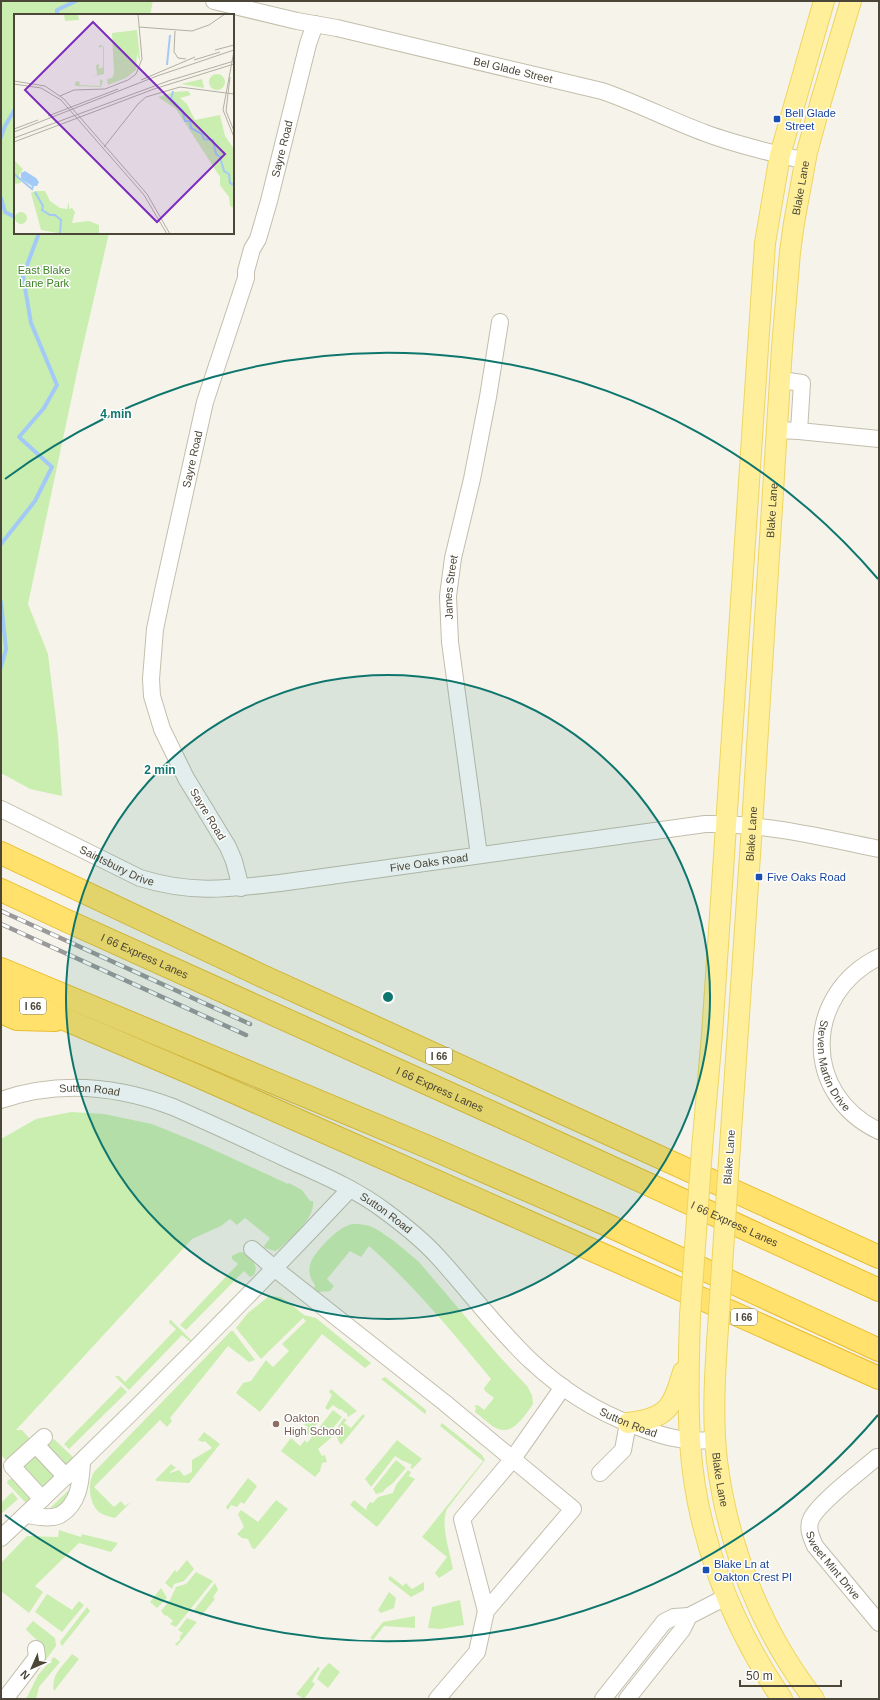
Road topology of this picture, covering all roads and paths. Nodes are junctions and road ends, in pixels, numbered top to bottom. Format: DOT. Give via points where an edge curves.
graph roads {
  1 [pos="214,1"];
  2 [pos="824,1"];
  3 [pos="850,1"];
  4 [pos="315,24"];
  5 [pos="780,155"];
  6 [pos="806,161"];
  7 [pos="500,322"];
  8 [pos="781,380"];
  9 [pos="778,430"];
  10 [pos="799,431"];
  11 [pos="879,439"];
  12 [pos="1,809"];
  13 [pos="726,824"];
  14 [pos="752,826"];
  15 [pos="879,849"];
  16 [pos="1,854"];
  17 [pos="479,855"];
  18 [pos="241,888"];
  19 [pos="1,890"];
  20 [pos="879,957"];
  21 [pos="1,969"];
  22 [pos="1,992"];
  23 [pos="1,1012"];
  24 [pos="66,1020"];
  25 [pos="1,1100"];
  26 [pos="879,1131"];
  27 [pos="350,1189"];
  28 [pos="252,1249"];
  29 [pos="879,1256"];
  30 [pos="274,1268"];
  31 [pos="879,1290"];
  32 [pos="879,1350"];
  33 [pos="689,1353"];
  34 [pos="879,1378"];
  35 [pos="563,1387"];
  36 [pos="628,1423"];
  37 [pos="690,1440"];
  38 [pos="716,1440"];
  39 [pos="877,1457"];
  40 [pos="512,1460"];
  41 [pos="82,1462"];
  42 [pos="600,1473"];
  43 [pos="66,1477"];
  44 [pos="42,1499"];
  45 [pos="26,1515"];
  46 [pos="1,1538"];
  47 [pos="726,1597"];
  48 [pos="486,1611"];
  49 [pos="689,1616"];
  50 [pos="879,1623"];
  51 [pos="36,1649"];
  52 [pos="5,1699"];
  53 [pos="438,1699"];
  54 [pos="603,1699"];
  55 [pos="627,1699"];
  56 [pos="782,1699"];
  57 [pos="814,1699"];
  1 -- 4 [label="street, Bel Glade Street"];
  2 -- 5 [label="main road"];
  3 -- 6 [label="main road, Blake Lane"];
  4 -- 5 [label="street, Bel Glade Street" via="602,91 706,133"];
  4 -- 18 [label="street, Sayre Road" via="258,239 252,249 246,278 205,402 163,591 151,660 152,696 162,729 186,778 228,847"];
  5 -- 6 [label="street, Bel Glade Street"];
  5 -- 13 [label="main road" via="762,285"];
  6 -- 8 [label="main road, Blake Lane" via="790,252"];
  7 -- 17 [label="street, James Street" via="478,449 453,558 448,596 450,642"];
  8 -- 9 [label="main road, Blake Lane"];
  8 -- 10 [label="street" via="802,384"];
  9 -- 10 [label="street"];
  9 -- 14 [label="main road, Blake Lane"];
  10 -- 11 [label="street"];
  12 -- 18 [label="street, Saintsbury Drive" via="140,878 162,885 195,889"];
  13 -- 14 [label="street, Five Oaks Road"];
  13 -- 17 [label="street, Five Oaks Road" via="689,826"];
  13 -- 33 [label="main road, bridge"];
  14 -- 15 [label="street, Five Oaks Road"];
  14 -- 38 [label="main road, Blake Lane, bridge" via="718,1328 714,1402"];
  16 -- 29 [label="highway, I 66" via="260,975"];
  17 -- 18 [label="street, Five Oaks Road"];
  19 -- 31 [label="highway, I 66 Express Lanes"];
  20 -- 26 [label="street, Steven Martin Drive" via="859,969 840,988 827,1014 821,1046 825,1070 838,1098 858,1120"];
  21 -- 32 [label="highway" via="440,1152 605,1224"];
  22 -- 24 [label="highway, I 66"];
  23 -- 24 [label="highway" via="17,1019"];
  24 -- 34 [label="highway, I 66" via="324,1131"];
  25 -- 27 [label="street, Sutton Road" via="16,1094 56,1087 85,1087 135,1094 173,1107"];
  27 -- 30 [label="street"];
  27 -- 35 [label="street, Sutton Road" via="384,1210 420,1239 439,1257 514,1344"];
  28 -- 30 [label="street"];
  30 -- 40 [label="street" via="445,1403"];
  30 -- 41 [label="street"];
  33 -- 36 [label="main road" via="671,1405 654,1418"];
  33 -- 37 [label="main road"];
  35 -- 36 [label="street, Sutton Road" via="593,1407"];
  35 -- 40 [label="street"];
  36 -- 37 [label="street, Sutton Road" via="663,1435"];
  36 -- 42 [label="street" via="623,1450"];
  37 -- 38 [label="street, Sutton Road"];
  37 -- 47 [label="main road" via="699,1509"];
  38 -- 57 [label="main road, Blake Lane" via="722,1487 734,1544 744,1572 773,1636"];
  39 -- 50 [label="street, Sweet Mint Drive" via="819,1507 810,1520 809,1533 814,1546"];
  40 -- 48 [label="street" via="462,1519"];
  40 -- 48 [label="street" via="573,1509"];
  41 -- 43 [label="street"];
  41 -- 45 [label="street" via="81,1480 75,1500 59,1515"];
  43 -- 44 [label="street"];
  43 -- 44 [label="street" via="40,1441 12,1466"];
  44 -- 45 [label="street"];
  45 -- 46 [label="street"];
  47 -- 49 [label="street"];
  47 -- 56 [label="main road" via="752,1651"];
  48 -- 53 [label="street" via="477,1652"];
  49 -- 54 [label="street" via="674,1617 664,1622"];
  49 -- 55 [label="street" via="682,1630"];
  51 -- 52 [label="street" via="37,1657"];
}
